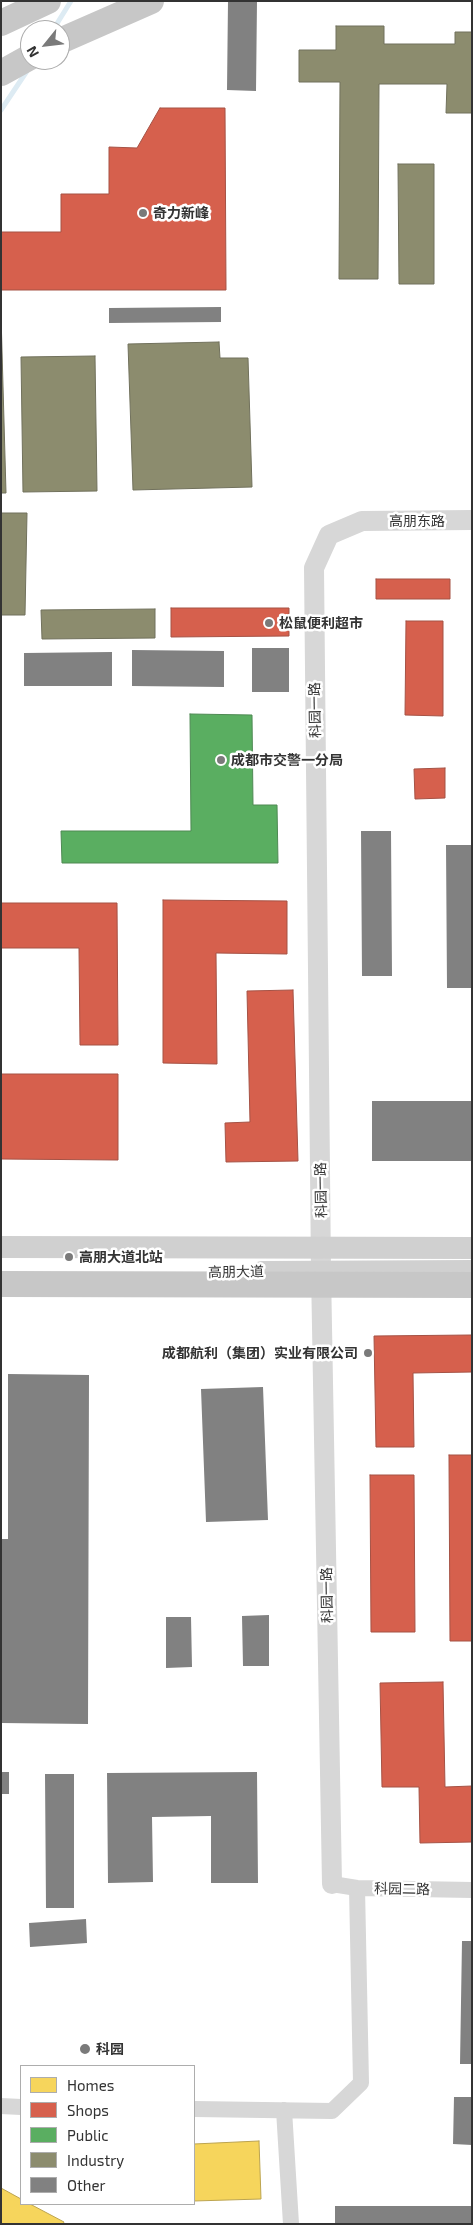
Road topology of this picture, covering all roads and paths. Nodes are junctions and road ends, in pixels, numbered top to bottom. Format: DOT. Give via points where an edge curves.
graph roads {
  1 [pos="48,1"];
  2 [pos="151,1"];
  3 [pos="1,23"];
  4 [pos="70,37"];
  5 [pos="20,62"];
  6 [pos="1,72"];
  7 [pos="472,520"];
  8 [pos="362,521"];
  9 [pos="1,1247"];
  10 [pos="321,1248"];
  11 [pos="472,1248"];
  12 [pos="321,1271"];
  13 [pos="472,1271"];
  14 [pos="1,1275"];
  15 [pos="1,1284"];
  16 [pos="472,1285"];
  17 [pos="332,1884"];
  18 [pos="357,1888"];
  19 [pos="472,1890"];
  20 [pos="1,2106"];
  21 [pos="20,2106"];
  22 [pos="195,2109"];
  23 [pos="284,2110"];
  24 [pos="291,2224"];
  1 -- 3 [label="highway"];
  2 -- 4 [label="highway"];
  5 -- 6 [label="highway"];
  7 -- 8 [label="street, 高朋东路"];
  8 -- 10 [label="street, 科园一路" via="330,535 314,568"];
  9 -- 10 [label="main road, 高朋大道"];
  10 -- 11 [label="main road, 高朋大道"];
  10 -- 12 [label="street, 科园一路"];
  12 -- 13 [label="main road, 高朋大道"];
  12 -- 14 [label="main road, 高朋大道"];
  12 -- 17 [label="street, 科园一路"];
  15 -- 16 [label="highway, bridge"];
  17 -- 18 [label="street, 科园二路"];
  18 -- 19 [label="street, 科园二路"];
  18 -- 23 [label="street" via="361,2083 332,2111"];
  20 -- 21 [label="street"];
  22 -- 23 [label="street"];
  23 -- 24 [label="street"];
}
